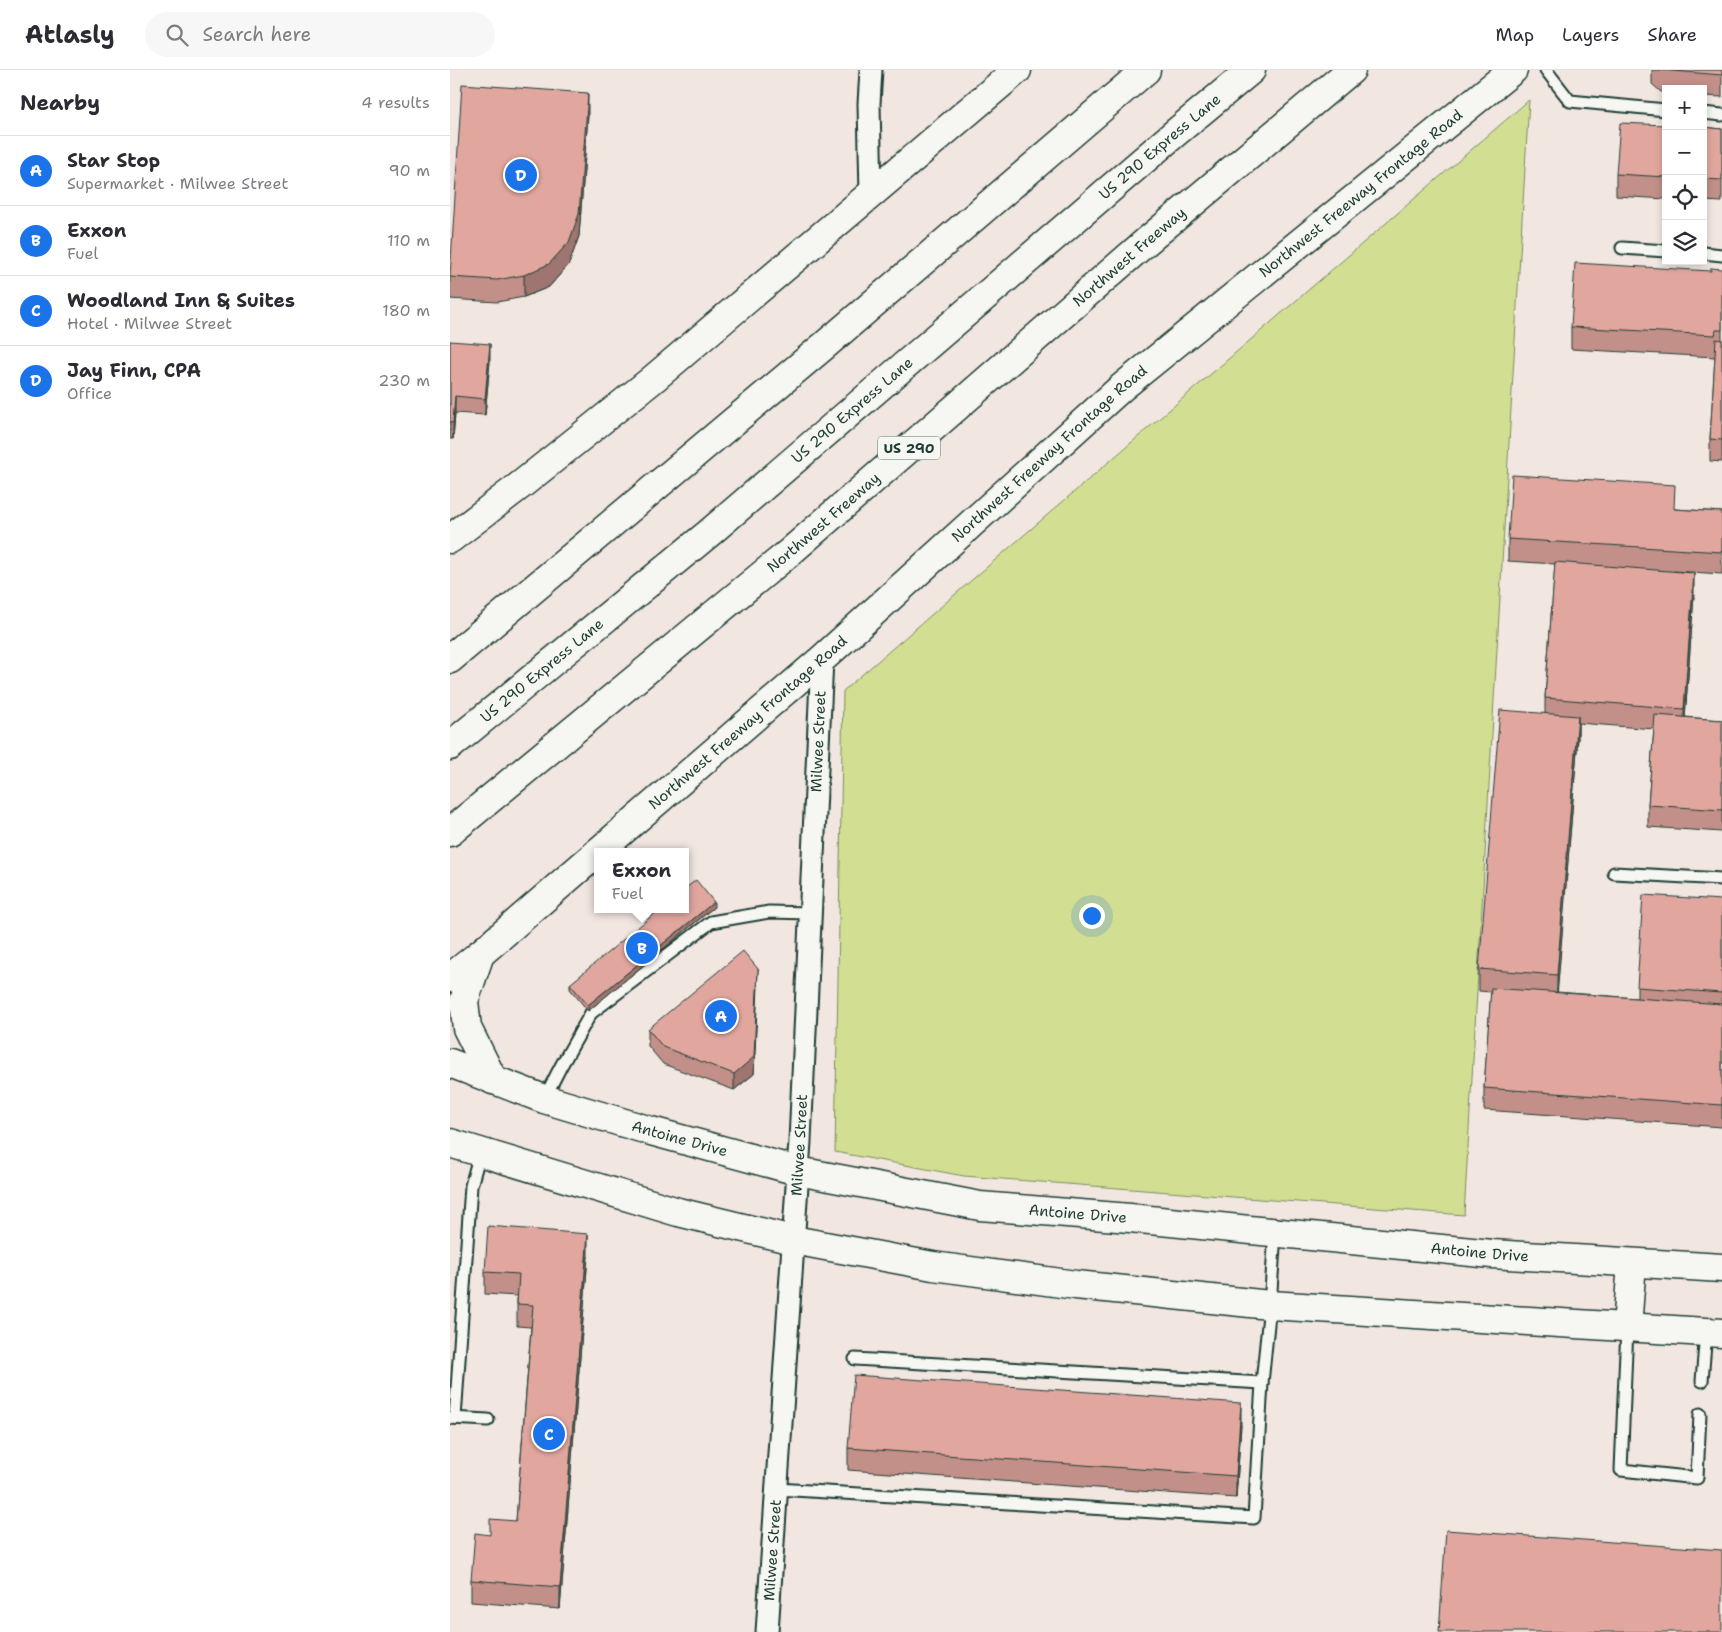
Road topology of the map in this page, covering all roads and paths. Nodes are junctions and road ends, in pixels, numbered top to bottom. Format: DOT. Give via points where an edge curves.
graph roads {
  1 [pos="871,70"];
  2 [pos="1016,70"];
  3 [pos="1146,70"];
  4 [pos="1251,70"];
  5 [pos="1350,70"];
  6 [pos="1514,70"];
  7 [pos="1546,70"];
  8 [pos="1662,110"];
  9 [pos="1707,113"];
  10 [pos="1722,115"];
  11 [pos="871,194"];
  12 [pos="1622,248"];
  13 [pos="1662,251"];
  14 [pos="1707,253"];
  15 [pos="1722,255"];
  16 [pos="450,539"];
  17 [pos="450,659"];
  18 [pos="822,659"];
  19 [pos="450,746"];
  20 [pos="457,827"];
  21 [pos="603,848"];
  22 [pos="594,855"];
  23 [pos="1614,872"];
  24 [pos="1722,878"];
  25 [pos="810,913"];
  26 [pos="462,965"];
  27 [pos="450,1064"];
  28 [pos="493,1080"];
  29 [pos="544,1099"];
  30 [pos="450,1143"];
  31 [pos="480,1153"];
  32 [pos="798,1171"];
  33 [pos="1275,1232"];
  34 [pos="793,1240"];
  35 [pos="1632,1262"];
  36 [pos="1722,1268"];
  37 [pos="1270,1305"];
  38 [pos="1626,1328"];
  39 [pos="1714,1333"];
  40 [pos="855,1359"];
  41 [pos="1702,1381"];
  42 [pos="1262,1383"];
  43 [pos="1700,1414"];
  44 [pos="453,1418"];
  45 [pos="488,1420"];
  46 [pos="777,1489"];
  47 [pos="767,1632"];
  1 -- 11 [label="street"];
  2 -- 11 [label="main road"];
  3 -- 17 [label="main road" via="818,351"];
  4 -- 19 [label="main road, US 290 Express Lane" via="708,534"];
  5 -- 20 [label="main road, Northwest Freeway / US 290" via="1147,240 790,552"];
  6 -- 18 [label="main road, Northwest Freeway Frontage Road" via="1120,388"];
  7 -- 8 [label="lane" via="1570,101"];
  9 -- 10 [label="lane"];
  11 -- 16 [label="main road" via="652,380"];
  12 -- 13 [label="lane"];
  14 -- 15 [label="lane"];
  18 -- 21 [label="main road, Northwest Freeway Frontage Road"];
  18 -- 25 [label="street, Milwee Street"];
  22 -- 26 [label="main road, Northwest Freeway Frontage Road"];
  23 -- 24 [label="lane"];
  25 -- 29 [label="lane" via="769,912 711,922 591,1013"];
  25 -- 32 [label="street, Milwee Street"];
  26 -- 28 [label="main road" via="467,1028"];
  27 -- 28 [label="main road, Antoine Drive"];
  28 -- 29 [label="main road, Antoine Drive"];
  29 -- 32 [label="main road, Antoine Drive"];
  30 -- 31 [label="main road"];
  31 -- 34 [label="main road" via="678,1212"];
  31 -- 44 [label="lane" via="471,1186"];
  32 -- 33 [label="main road, Antoine Drive" via="980,1206"];
  32 -- 34 [label="street, Milwee Street"];
  33 -- 35 [label="main road, Antoine Drive" via="1492,1254"];
  33 -- 37 [label="lane"];
  34 -- 37 [label="main road" via="933,1266"];
  34 -- 46 [label="street, Milwee Street"];
  35 -- 36 [label="main road, Antoine Drive"];
  35 -- 38 [label="main road"];
  37 -- 38 [label="main road"];
  37 -- 42 [label="lane"];
  38 -- 39 [label="main road"];
  38 -- 43 [label="lane" via="1621,1470 1697,1478"];
  39 -- 41 [label="lane"];
  40 -- 42 [label="lane"];
  42 -- 46 [label="lane" via="1254,1518"];
  44 -- 45 [label="lane"];
  46 -- 47 [label="street, Milwee Street"];
}
